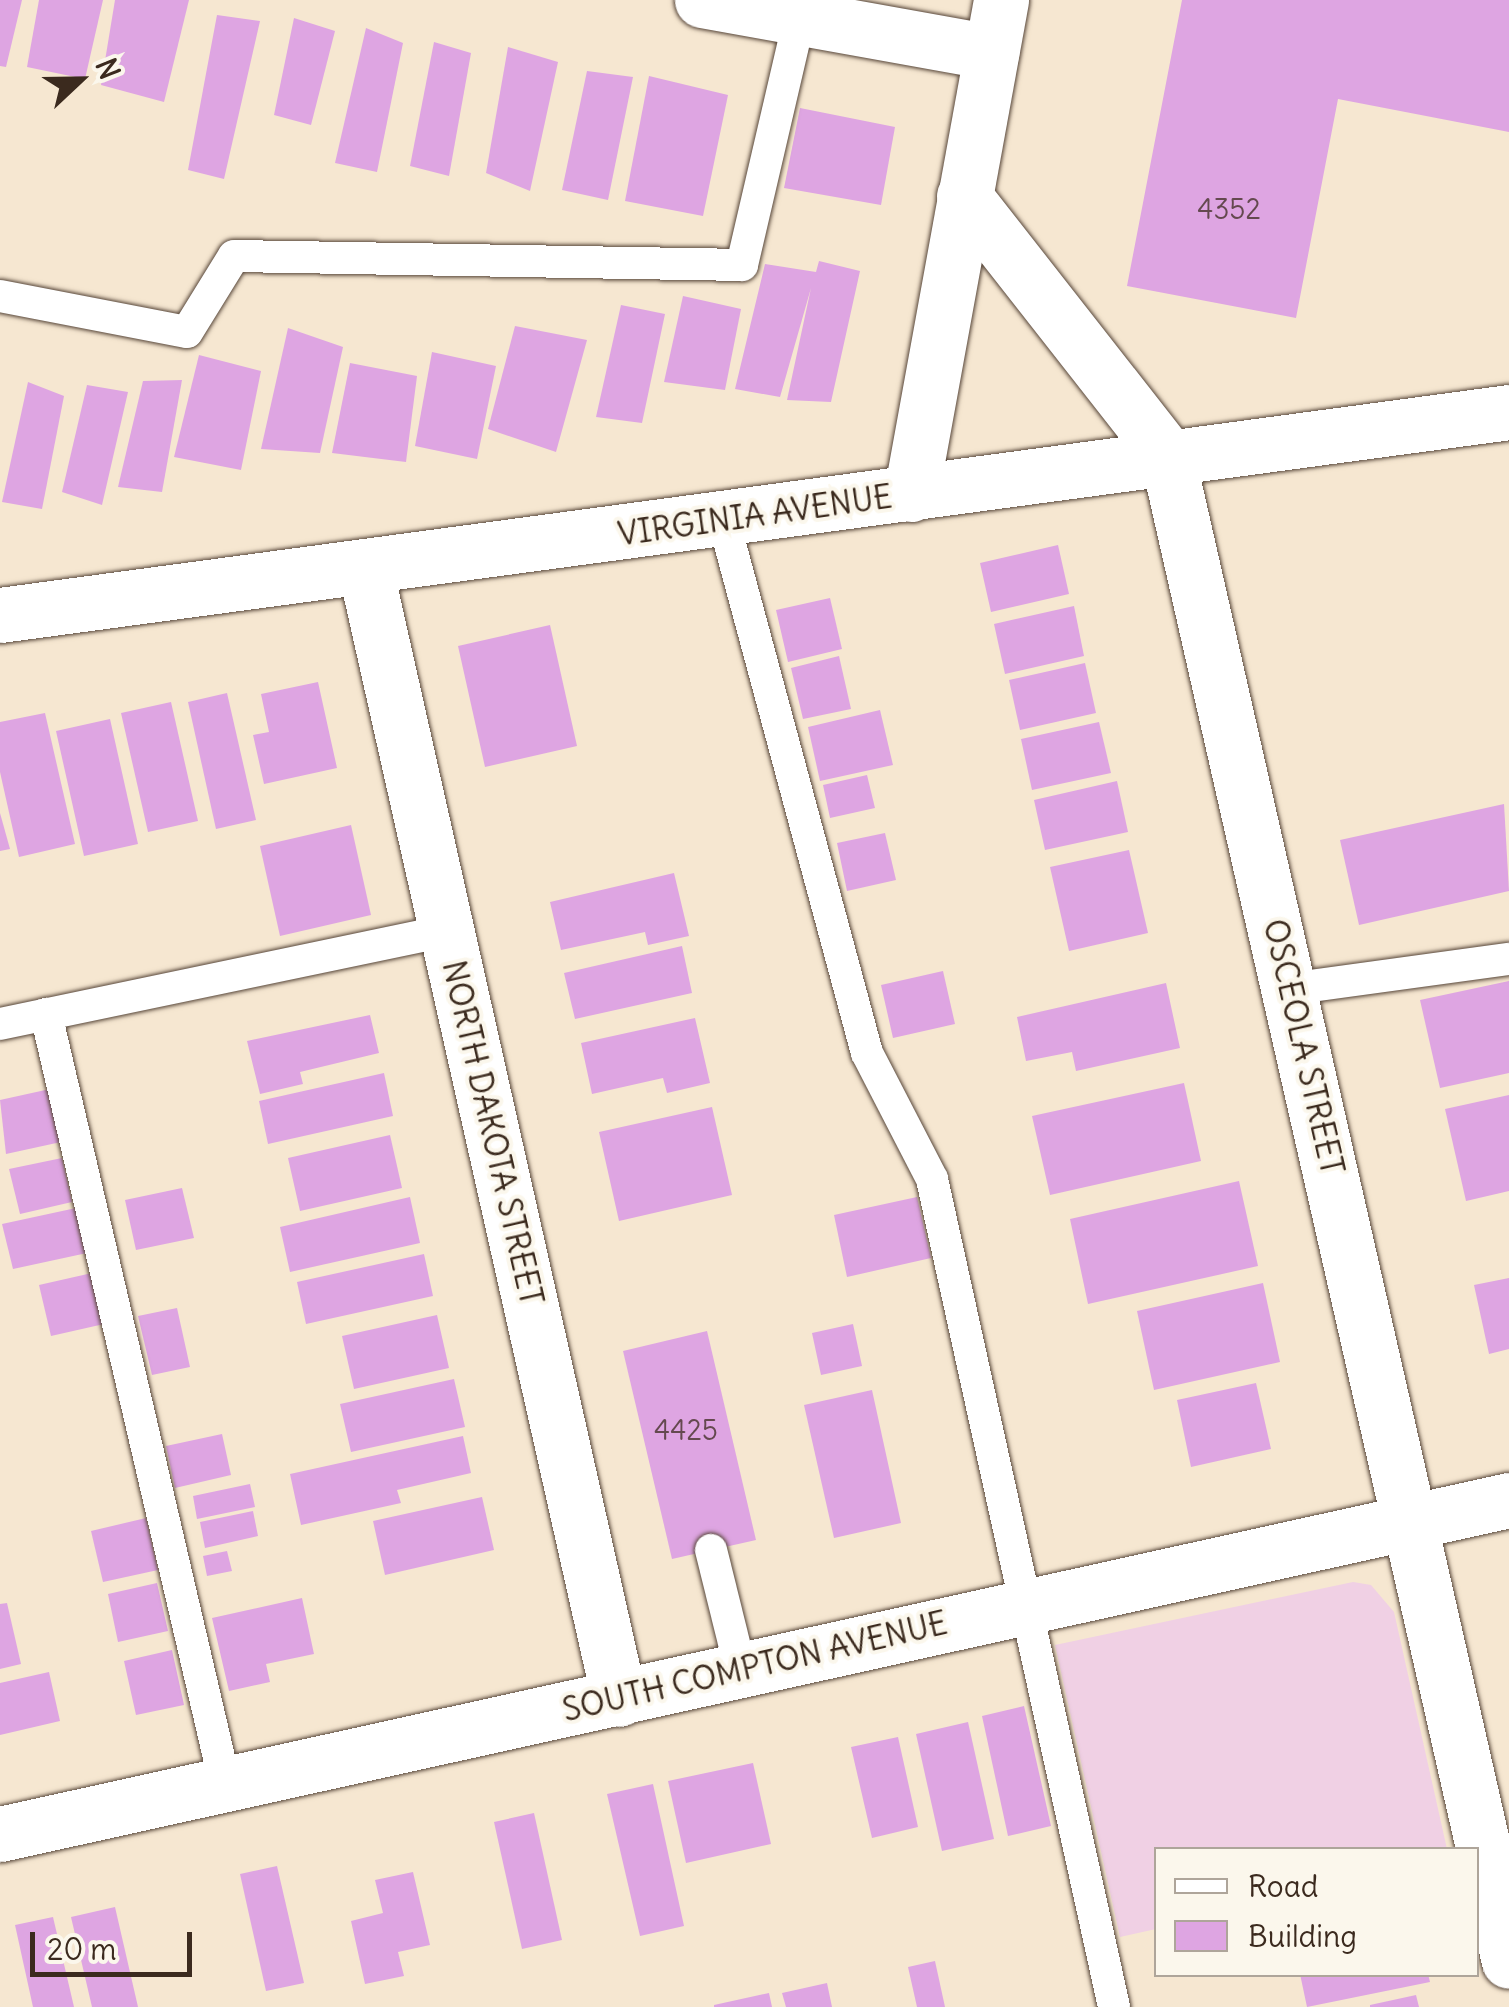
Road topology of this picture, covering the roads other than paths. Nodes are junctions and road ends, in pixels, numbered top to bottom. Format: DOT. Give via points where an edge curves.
graph roads {
  1 [pos="702,0"];
  2 [pos="799,20"];
  3 [pos="996,26"];
  4 [pos="964,196"];
  5 [pos="0,296"];
  6 [pos="1509,412"];
  7 [pos="1167,456"];
  8 [pos="911,494"];
  9 [pos="724,522"];
  10 [pos="365,568"];
  11 [pos="0,616"];
  12 [pos="446,931"];
  13 [pos="1509,959"];
  14 [pos="1289,989"];
  15 [pos="46,1014"];
  16 [pos="0,1024"];
  17 [pos="1509,1500"];
  18 [pos="1412,1522"];
  19 [pos="711,1550"];
  20 [pos="1029,1605"];
  21 [pos="740,1671"];
  22 [pos="619,1699"];
  23 [pos="225,1783"];
  24 [pos="0,1834"];
  25 [pos="1506,1933"];
  26 [pos="1114,2007"];
  1 -- 2 [label="street"];
  2 -- 3 [label="street"];
  2 -- 5 [label="lane" via="742,265 234,256 187,332"];
  3 -- 4 [label="street"];
  4 -- 7 [label="street, OSCEOLA STREET"];
  4 -- 8 [label="street"];
  6 -- 7 [label="street, VIRGINIA AVENUE"];
  7 -- 8 [label="street, VIRGINIA AVENUE"];
  7 -- 14 [label="street, OSCEOLA STREET"];
  8 -- 9 [label="street, VIRGINIA AVENUE"];
  9 -- 10 [label="street, VIRGINIA AVENUE"];
  9 -- 20 [label="lane" via="867,1053 932,1179"];
  10 -- 11 [label="street, VIRGINIA AVENUE"];
  10 -- 12 [label="street, NORTH DAKOTA STREET"];
  12 -- 15 [label="lane"];
  12 -- 22 [label="street, NORTH DAKOTA STREET"];
  13 -- 14 [label="lane"];
  14 -- 18 [label="street, OSCEOLA STREET"];
  15 -- 16 [label="lane"];
  15 -- 23 [label="lane"];
  17 -- 18 [label="street, SOUTH COMPTON AVENUE"];
  18 -- 20 [label="street, SOUTH COMPTON AVENUE"];
  18 -- 25 [label="street, OSCEOLA STREET"];
  19 -- 21 [label="lane"];
  20 -- 21 [label="street, SOUTH COMPTON AVENUE"];
  20 -- 26 [label="lane"];
  21 -- 22 [label="street, SOUTH COMPTON AVENUE"];
  22 -- 23 [label="street, SOUTH COMPTON AVENUE"];
  23 -- 24 [label="street, SOUTH COMPTON AVENUE"];
}
